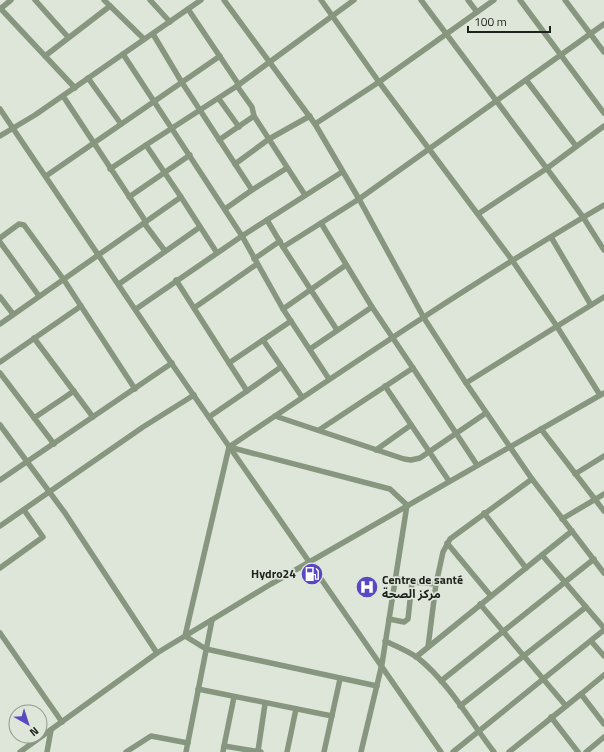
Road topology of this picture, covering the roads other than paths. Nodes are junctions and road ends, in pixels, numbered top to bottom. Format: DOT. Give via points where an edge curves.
graph roads {
  1 [pos="11,0"];
  2 [pos="35,0"];
  3 [pos="104,0"];
  4 [pos="150,0"];
  5 [pos="201,0"];
  6 [pos="224,0"];
  7 [pos="321,0"];
  8 [pos="354,0"];
  9 [pos="421,0"];
  10 [pos="468,0"];
  11 [pos="494,0"];
  12 [pos="520,0"];
  13 [pos="566,0"];
  14 [pos="110,6"];
  15 [pos="0,9"];
  16 [pos="188,10"];
  17 [pos="477,12"];
  18 [pos="332,16"];
  19 [pos="170,22"];
  20 [pos="604,24"];
  21 [pos="153,34"];
  22 [pos="446,34"];
  23 [pos="591,34"];
  24 [pos="68,37"];
  25 [pos="144,39"];
  26 [pos="604,52"];
  27 [pos="123,54"];
  28 [pos="45,56"];
  29 [pos="220,56"];
  30 [pos="561,57"];
  31 [pos="270,61"];
  32 [pos="88,78"];
  33 [pos="181,81"];
  34 [pos="527,81"];
  35 [pos="379,82"];
  36 [pos="238,86"];
  37 [pos="75,88"];
  38 [pos="63,96"];
  39 [pos="219,99"];
  40 [pos="155,100"];
  41 [pos="496,102"];
  42 [pos="0,108"];
  43 [pos="200,109"];
  44 [pos="604,113"];
  45 [pos="254,116"];
  46 [pos="310,116"];
  47 [pos="121,124"];
  48 [pos="315,124"];
  49 [pos="604,126"];
  50 [pos="172,127"];
  51 [pos="239,127"];
  52 [pos="14,128"];
  53 [pos="0,136"];
  54 [pos="269,139"];
  55 [pos="219,140"];
  56 [pos="94,143"];
  57 [pos="146,145"];
  58 [pos="576,146"];
  59 [pos="429,149"];
  60 [pos="190,155"];
  61 [pos="235,164"];
  62 [pos="287,168"];
  63 [pos="546,168"];
  64 [pos="110,169"];
  65 [pos="342,172"];
  66 [pos="164,173"];
  67 [pos="46,176"];
  68 [pos="252,190"];
  69 [pos="305,195"];
  70 [pos="130,197"];
  71 [pos="181,197"];
  72 [pos="359,199"];
  73 [pos="604,205"];
  74 [pos="224,209"];
  75 [pos="478,214"];
  76 [pos="583,217"];
  77 [pos="267,220"];
  78 [pos="145,223"];
  79 [pos="321,223"];
  80 [pos="200,227"];
  81 [pos="242,236"];
  82 [pos="551,237"];
  83 [pos="0,238"];
  84 [pos="280,241"];
  85 [pos="0,242"];
  86 [pos="284,247"];
  87 [pos="604,250"];
  88 [pos="165,251"];
  89 [pos="217,253"];
  90 [pos="99,256"];
  91 [pos="512,260"];
  92 [pos="256,261"];
  93 [pos="346,265"];
  94 [pos="64,280"];
  95 [pos="176,280"];
  96 [pos="119,284"];
  97 [pos="310,290"];
  98 [pos="40,296"];
  99 [pos="0,297"];
  100 [pos="604,297"];
  101 [pos="591,305"];
  102 [pos="81,306"];
  103 [pos="372,307"];
  104 [pos="194,308"];
  105 [pos="136,309"];
  106 [pos="283,309"];
  107 [pos="14,314"];
  108 [pos="424,318"];
  109 [pos="291,321"];
  110 [pos="0,324"];
  111 [pos="556,325"];
  112 [pos="338,330"];
  113 [pos="34,338"];
  114 [pos="392,338"];
  115 [pos="263,340"];
  116 [pos="310,349"];
  117 [pos="0,362"];
  118 [pos="172,363"];
  119 [pos="229,363"];
  120 [pos="281,367"];
  121 [pos="412,368"];
  122 [pos="0,373"];
  123 [pos="329,380"];
  124 [pos="466,383"];
  125 [pos="385,386"];
  126 [pos="135,389"];
  127 [pos="74,391"];
  128 [pos="247,391"];
  129 [pos="602,394"];
  130 [pos="194,395"];
  131 [pos="302,398"];
  132 [pos="486,413"];
  133 [pos="275,416"];
  134 [pos="93,417"];
  135 [pos="209,417"];
  136 [pos="34,418"];
  137 [pos="411,424"];
  138 [pos="0,425"];
  139 [pos="541,429"];
  140 [pos="319,430"];
  141 [pos="456,434"];
  142 [pos="54,444"];
  143 [pos="510,446"];
  144 [pos="229,447"];
  145 [pos="376,450"];
  146 [pos="429,452"];
  147 [pos="604,456"];
  148 [pos="28,462"];
  149 [pos="477,465"];
  150 [pos="574,474"];
  151 [pos="1,479"];
  152 [pos="532,479"];
  153 [pos="449,481"];
  154 [pos="49,491"];
  155 [pos="604,494"];
  156 [pos="595,500"];
  157 [pos="407,505"];
  158 [pos="24,510"];
  159 [pos="604,511"];
  160 [pos="484,513"];
  161 [pos="562,519"];
  162 [pos="0,526"];
  163 [pos="572,531"];
  164 [pos="447,543"];
  165 [pos="542,555"];
  166 [pos="594,559"];
  167 [pos="310,561"];
  168 [pos="0,568"];
  169 [pos="526,568"];
  170 [pos="604,573"];
  171 [pos="395,578"];
  172 [pos="412,582"];
  173 [pos="565,582"];
  174 [pos="436,584"];
  175 [pos="491,596"];
  176 [pos="480,604"];
  177 [pos="586,607"];
  178 [pos="388,619"];
  179 [pos="212,620"];
  180 [pos="604,629"];
  181 [pos="502,631"];
  182 [pos="0,633"];
  183 [pos="185,636"];
  184 [pos="385,641"];
  185 [pos="591,641"];
  186 [pos="428,647"];
  187 [pos="206,649"];
  188 [pos="157,653"];
  189 [pos="524,656"];
  190 [pos="604,656"];
  191 [pos="416,657"];
  192 [pos="382,664"];
  193 [pos="604,675"];
  194 [pos="340,679"];
  195 [pos="544,679"];
  196 [pos="441,681"];
  197 [pos="377,686"];
  198 [pos="198,689"];
  199 [pos="581,694"];
  200 [pos="234,697"];
  201 [pos="265,704"];
  202 [pos="460,706"];
  203 [pos="566,706"];
  204 [pos="296,709"];
  205 [pos="332,716"];
  206 [pos="551,717"];
  207 [pos="62,722"];
  208 [pos="604,724"];
  209 [pos="51,730"];
  210 [pos="478,732"];
  211 [pos="604,737"];
  212 [pos="188,743"];
  213 [pos="224,749"];
  214 [pos="20,752"];
  215 [pos="47,752"];
  216 [pos="126,752"];
  217 [pos="186,752"];
  218 [pos="258,752"];
  219 [pos="261,752"];
  220 [pos="287,752"];
  221 [pos="324,752"];
  222 [pos="360,752"];
  223 [pos="441,752"];
  224 [pos="454,752"];
  225 [pos="494,752"];
  226 [pos="509,752"];
  227 [pos="578,752"];
  228 [pos="586,752"];
  1 -- 15 [label="street"];
  2 -- 24 [label="street"];
  3 -- 14 [label="street"];
  4 -- 19 [label="street"];
  5 -- 16 [label="street"];
  6 -- 31 [label="street"];
  7 -- 18 [label="street"];
  8 -- 18 [label="street"];
  9 -- 22 [label="street"];
  10 -- 17 [label="street"];
  11 -- 17 [label="street"];
  12 -- 30 [label="street"];
  13 -- 23 [label="street"];
  14 -- 24 [label="street"];
  14 -- 25 [label="street"];
  15 -- 28 [label="street"];
  16 -- 19 [label="street"];
  16 -- 29 [label="street"];
  17 -- 22 [label="street"];
  18 -- 31 [label="street"];
  18 -- 35 [label="street"];
  19 -- 21 [label="street"];
  20 -- 23 [label="street"];
  21 -- 25 [label="street"];
  21 -- 33 [label="street"];
  22 -- 35 [label="street"];
  22 -- 41 [label="street"];
  23 -- 26 [label="street"];
  23 -- 30 [label="street"];
  24 -- 28 [label="street"];
  25 -- 27 [label="street"];
  27 -- 32 [label="street"];
  27 -- 40 [label="street"];
  28 -- 37 [label="street"];
  29 -- 33 [label="street"];
  29 -- 36 [label="street"];
  30 -- 34 [label="street"];
  30 -- 44 [label="street"];
  31 -- 36 [label="street"];
  31 -- 46 [label="street"];
  32 -- 37 [label="street"];
  32 -- 47 [label="street"];
  33 -- 40 [label="street"];
  33 -- 43 [label="street"];
  34 -- 41 [label="street"];
  34 -- 58 [label="street"];
  35 -- 48 [label="street"];
  35 -- 59 [label="street"];
  36 -- 39 [label="street"];
  36 -- 45 [label="street" via="250,103"];
  37 -- 38 [label="street"];
  38 -- 52 [label="street"];
  38 -- 56 [label="street"];
  39 -- 43 [label="street"];
  39 -- 51 [label="street"];
  40 -- 47 [label="street"];
  40 -- 50 [label="street"];
  41 -- 59 [label="street"];
  41 -- 63 [label="street"];
  42 -- 52 [label="street"];
  43 -- 50 [label="street"];
  43 -- 55 [label="street"];
  45 -- 51 [label="street"];
  45 -- 54 [label="street"];
  46 -- 48 [label="street"];
  46 -- 54 [label="street"];
  47 -- 56 [label="street"];
  48 -- 65 [label="street"];
  49 -- 58 [label="street"];
  50 -- 57 [label="street"];
  50 -- 60 [label="street"];
  51 -- 55 [label="street"];
  52 -- 53 [label="street"];
  52 -- 67 [label="street"];
  54 -- 61 [label="street"];
  54 -- 62 [label="street"];
  55 -- 61 [label="street"];
  56 -- 64 [label="street"];
  56 -- 67 [label="street"];
  57 -- 64 [label="street"];
  57 -- 66 [label="street"];
  58 -- 63 [label="street"];
  59 -- 72 [label="street"];
  59 -- 75 [label="street"];
  60 -- 66 [label="street"];
  60 -- 74 [label="street"];
  61 -- 68 [label="street"];
  62 -- 68 [label="street"];
  62 -- 69 [label="street"];
  63 -- 75 [label="street"];
  63 -- 76 [label="street"];
  64 -- 70 [label="street"];
  65 -- 69 [label="street"];
  65 -- 72 [label="street"];
  66 -- 70 [label="street"];
  66 -- 71 [label="street"];
  67 -- 90 [label="street"];
  68 -- 74 [label="street"];
  69 -- 77 [label="street"];
  70 -- 78 [label="street"];
  71 -- 78 [label="street"];
  71 -- 80 [label="street"];
  72 -- 79 [label="street"];
  72 -- 108 [label="street"];
  73 -- 76 [label="street"];
  74 -- 81 [label="street"];
  75 -- 91 [label="street"];
  76 -- 82 [label="street"];
  76 -- 87 [label="street"];
  77 -- 81 [label="street"];
  77 -- 84 [label="street"];
  78 -- 88 [label="street"];
  78 -- 90 [label="street"];
  79 -- 86 [label="street"];
  79 -- 93 [label="street"];
  80 -- 88 [label="street"];
  80 -- 89 [label="street"];
  81 -- 89 [label="street"];
  81 -- 92 [label="street"];
  82 -- 91 [label="street"];
  82 -- 101 [label="street"];
  83 -- 94 [label="street" via="19,224 24,225"];
  84 -- 86 [label="street"];
  84 -- 92 [label="street"];
  85 -- 98 [label="street"];
  86 -- 97 [label="street"];
  88 -- 96 [label="street"];
  89 -- 95 [label="street"];
  90 -- 94 [label="street"];
  90 -- 96 [label="street"];
  91 -- 108 [label="street"];
  91 -- 111 [label="street"];
  92 -- 104 [label="street"];
  92 -- 106 [label="street"];
  93 -- 97 [label="street"];
  93 -- 103 [label="street"];
  94 -- 98 [label="street"];
  94 -- 102 [label="street"];
  95 -- 104 [label="street"];
  95 -- 105 [label="street"];
  96 -- 105 [label="street"];
  97 -- 106 [label="street"];
  97 -- 112 [label="street"];
  98 -- 107 [label="street"];
  99 -- 107 [label="street"];
  100 -- 101 [label="street"];
  101 -- 111 [label="street"];
  102 -- 113 [label="street"];
  102 -- 126 [label="street"];
  103 -- 112 [label="street"];
  103 -- 114 [label="street"];
  104 -- 119 [label="street"];
  105 -- 118 [label="street"];
  106 -- 109 [label="street"];
  107 -- 110 [label="street"];
  108 -- 114 [label="street"];
  108 -- 124 [label="street"];
  109 -- 115 [label="street"];
  109 -- 116 [label="street"];
  111 -- 124 [label="street"];
  111 -- 129 [label="street"];
  112 -- 116 [label="street"];
  113 -- 117 [label="street"];
  113 -- 127 [label="street"];
  114 -- 121 [label="street"];
  114 -- 123 [label="street"];
  115 -- 119 [label="street"];
  115 -- 120 [label="street"];
  116 -- 123 [label="street"];
  118 -- 126 [label="street"];
  118 -- 130 [label="street"];
  119 -- 128 [label="street"];
  120 -- 128 [label="street"];
  120 -- 131 [label="street"];
  121 -- 125 [label="street"];
  121 -- 141 [label="street"];
  122 -- 136 [label="street"];
  123 -- 131 [label="street"];
  124 -- 132 [label="street"];
  125 -- 137 [label="street"];
  125 -- 140 [label="street"];
  126 -- 134 [label="street"];
  127 -- 134 [label="street"];
  127 -- 136 [label="street"];
  128 -- 135 [label="street"];
  129 -- 139 [label="street"];
  130 -- 135 [label="street"];
  130 -- 154 [label="street"];
  131 -- 133 [label="street"];
  132 -- 141 [label="street"];
  132 -- 143 [label="street"];
  133 -- 140 [label="street"];
  133 -- 144 [label="street"];
  134 -- 142 [label="street"];
  135 -- 144 [label="street"];
  136 -- 142 [label="street"];
  137 -- 145 [label="street"];
  137 -- 146 [label="street"];
  138 -- 148 [label="street"];
  139 -- 143 [label="street"];
  139 -- 150 [label="street"];
  140 -- 145 [label="street"];
  141 -- 146 [label="street"];
  141 -- 149 [label="street"];
  142 -- 148 [label="street"];
  143 -- 149 [label="street"];
  143 -- 152 [label="street"];
  144 -- 157 [label="street" via="390,489"];
  144 -- 167 [label="street"];
  144 -- 183 [label="street"];
  145 -- 146 [label="street" via="411,460"];
  146 -- 153 [label="street"];
  147 -- 150 [label="street"];
  148 -- 151 [label="street"];
  148 -- 154 [label="street"];
  149 -- 153 [label="street"];
  150 -- 156 [label="street"];
  152 -- 160 [label="street"];
  152 -- 161 [label="street"];
  153 -- 157 [label="street"];
  154 -- 158 [label="street"];
  154 -- 188 [label="street"];
  155 -- 156 [label="street"];
  156 -- 159 [label="street"];
  156 -- 161 [label="street"];
  157 -- 167 [label="street"];
  157 -- 171 [label="street"];
  158 -- 162 [label="street"];
  158 -- 168 [label="street" via="43,537"];
  160 -- 164 [label="street" via="457,532"];
  160 -- 169 [label="street"];
  161 -- 163 [label="street"];
  163 -- 165 [label="street"];
  163 -- 166 [label="street"];
  164 -- 174 [label="street"];
  164 -- 175 [label="street"];
  165 -- 169 [label="street"];
  165 -- 173 [label="street"];
  166 -- 170 [label="street"];
  166 -- 173 [label="street"];
  167 -- 179 [label="street"];
  167 -- 192 [label="street"];
  169 -- 175 [label="street"];
  171 -- 172 [label="street"];
  171 -- 178 [label="street"];
  172 -- 174 [label="street"];
  172 -- 178 [label="street" via="408,619 404,622"];
  173 -- 177 [label="street"];
  173 -- 181 [label="street"];
  174 -- 186 [label="street"];
  175 -- 176 [label="street"];
  176 -- 181 [label="street"];
  176 -- 186 [label="street"];
  177 -- 180 [label="street"];
  177 -- 189 [label="street"];
  178 -- 184 [label="street"];
  179 -- 183 [label="street"];
  179 -- 187 [label="street"];
  180 -- 185 [label="street"];
  181 -- 189 [label="street"];
  181 -- 196 [label="street"];
  182 -- 207 [label="street"];
  183 -- 187 [label="street"];
  183 -- 188 [label="street"];
  184 -- 191 [label="street"];
  184 -- 192 [label="street"];
  185 -- 190 [label="street"];
  185 -- 195 [label="street"];
  186 -- 191 [label="street"];
  187 -- 194 [label="street"];
  187 -- 198 [label="street"];
  188 -- 207 [label="street"];
  189 -- 195 [label="street"];
  189 -- 202 [label="street"];
  191 -- 196 [label="street"];
  192 -- 197 [label="street"];
  192 -- 223 [label="street"];
  193 -- 199 [label="street"];
  194 -- 197 [label="street"];
  194 -- 205 [label="street"];
  195 -- 203 [label="street"];
  195 -- 210 [label="street"];
  196 -- 202 [label="street"];
  197 -- 222 [label="street"];
  198 -- 200 [label="street"];
  198 -- 212 [label="street"];
  199 -- 203 [label="street"];
  199 -- 208 [label="street"];
  200 -- 201 [label="street"];
  200 -- 213 [label="street"];
  201 -- 204 [label="street"];
  201 -- 218 [label="street"];
  202 -- 210 [label="street"];
  203 -- 206 [label="street"];
  204 -- 205 [label="street"];
  204 -- 220 [label="street"];
  205 -- 221 [label="street"];
  206 -- 226 [label="street"];
  206 -- 227 [label="street"];
  207 -- 209 [label="street"];
  209 -- 214 [label="street"];
  209 -- 215 [label="street"];
  210 -- 224 [label="street"];
  210 -- 225 [label="street"];
  211 -- 228 [label="street"];
  212 -- 216 [label="street" via="151,736"];
  212 -- 217 [label="street"];
  213 -- 218 [label="street"];
  218 -- 219 [label="street"];
}
